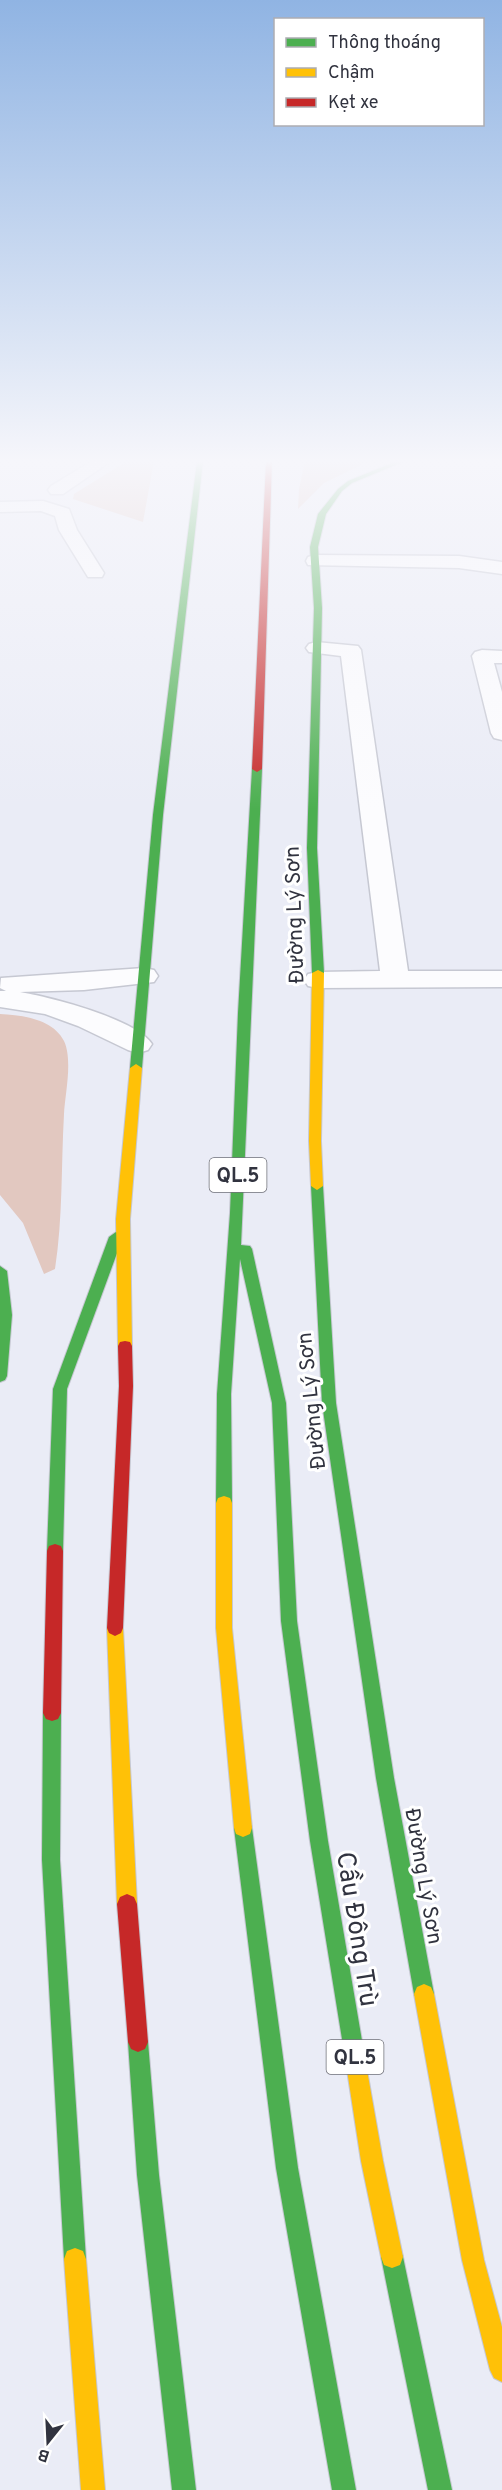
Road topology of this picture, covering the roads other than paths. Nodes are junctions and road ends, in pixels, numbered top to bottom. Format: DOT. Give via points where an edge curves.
graph roads {
  1 [pos="186,577"];
  2 [pos="266,577"];
  3 [pos="316,577"];
  4 [pos="316,648"];
  5 [pos="492,657"];
  6 [pos="502,733"];
  7 [pos="144,976"];
  8 [pos="395,979"];
  9 [pos="502,979"];
  10 [pos="318,980"];
  11 [pos="0,984"];
  12 [pos="0,999"];
  13 [pos="138,1044"];
  14 [pos="237,1213"];
  15 [pos="123,1219"];
  16 [pos="0,1271"];
  17 [pos="0,1376"];
  18 [pos="289,1621"];
  19 [pos="502,2370"];
  20 [pos="93,2490"];
  21 [pos="184,2490"];
  22 [pos="344,2490"];
  23 [pos="440,2490"];
  1 -- 7 [label="main road" via="158,814"];
  2 -- 14 [label="main road, Đường Lý Sơn / QL.5"];
  3 -- 4 [label="main road, Đường Lý Sơn"];
  4 -- 8 [label="street" via="351,650"];
  4 -- 10 [label="main road, Đường Lý Sơn" via="312,848"];
  5 -- 6 [label="street"];
  7 -- 11 [label="street"];
  7 -- 13 [label="main road"];
  8 -- 9 [label="street"];
  8 -- 10 [label="street"];
  10 -- 19 [label="main road, Đường Lý Sơn" via="315,1141 329,1403 385,1778 473,2260"];
  12 -- 13 [label="street" via="41,1003 69,1011"];
  13 -- 15 [label="main road"];
  14 -- 18 [label="main road, Đường Lý Sơn" via="279,1403"];
  14 -- 22 [label="main road, Đường Lý Sơn / QL.5" via="224,1394 224,1628 244,1842 287,2168"];
  15 -- 20 [label="main road" via="60,1389 52,1635 51,1860 69,2189"];
  15 -- 21 [label="main road" via="126,1386 115,1632 123,1849 148,2175"];
  16 -- 17 [label="main road" via="5,1315"];
  18 -- 23 [label="main road, Cầu Đông Trù / QL.5" via="319,1841 372,2161"];
}
